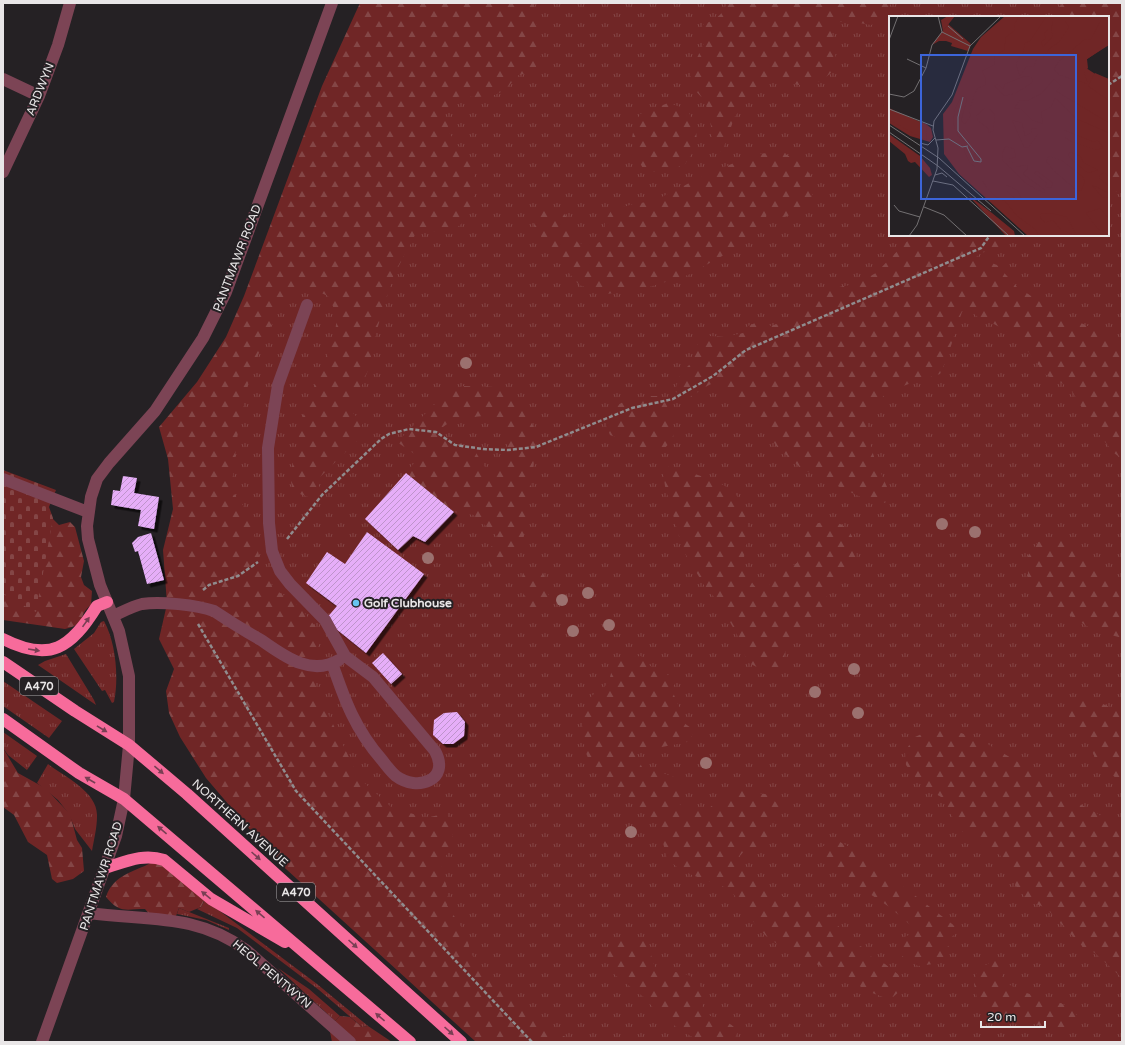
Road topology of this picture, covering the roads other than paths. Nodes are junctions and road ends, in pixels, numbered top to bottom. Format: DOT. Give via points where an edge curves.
graph roads {
  1 [pos="70,3"];
  2 [pos="332,3"];
  3 [pos="3,79"];
  4 [pos="39,96"];
  5 [pos="3,172"];
  6 [pos="307,305"];
  7 [pos="3,479"];
  8 [pos="88,512"];
  9 [pos="107,602"];
  10 [pos="113,616"];
  11 [pos="3,639"];
  12 [pos="345,656"];
  13 [pos="3,662"];
  14 [pos="332,663"];
  15 [pos="3,719"];
  16 [pos="129,745"];
  17 [pos="124,799"];
  18 [pos="105,868"];
  19 [pos="89,913"];
  20 [pos="312,958"];
  21 [pos="42,1042"];
  22 [pos="350,1042"];
  23 [pos="410,1042"];
  24 [pos="460,1042"];
  1 -- 4 [label="street, ARDWYN"];
  2 -- 8 [label="street, PANTMAWR ROAD" via="226,292 203,338 156,411 109,462 97,479"];
  3 -- 4 [label="street"];
  4 -- 5 [label="street, ARDWYN"];
  6 -- 12 [label="street" via="278,385 268,448 272,551 280,571 325,620"];
  7 -- 8 [label="street"];
  8 -- 9 [label="street, PANTMAWR ROAD" via="88,539"];
  9 -- 10 [label="street, PANTMAWR ROAD"];
  11 -- 9 [label="highway, one-way" via="20,648 42,652 51,650 75,637 97,606"];
  10 -- 14 [label="street" via="142,604 186,604 214,611 297,663"];
  10 -- 16 [label="street, PANTMAWR ROAD" via="125,650 129,676"];
  12 -- 14 [label="street"];
  12 -- 14 [label="street" via="373,678 435,751 439,759 439,770 434,777 420,784 405,782 396,776 369,746 353,721"];
  13 -- 16 [label="highway, NORTHERN AVENUE / A470, one-way" via="75,712"];
  17 -- 15 [label="highway, one-way" via="79,773"];
  16 -- 17 [label="street, PANTMAWR ROAD"];
  16 -- 24 [label="highway, NORTHERN AVENUE / A470, one-way"];
  17 -- 18 [label="street, PANTMAWR ROAD" via="116,836"];
  20 -- 17 [label="highway, one-way"];
  18 -- 19 [label="street, PANTMAWR ROAD"];
  20 -- 18 [label="highway, one-way" via="211,899 164,860 146,857"];
  19 -- 21 [label="street, PANTMAWR ROAD"];
  19 -- 22 [label="street, HEOL PENTWYN" via="182,921 217,932 246,950"];
  23 -- 20 [label="highway, one-way"];
}
